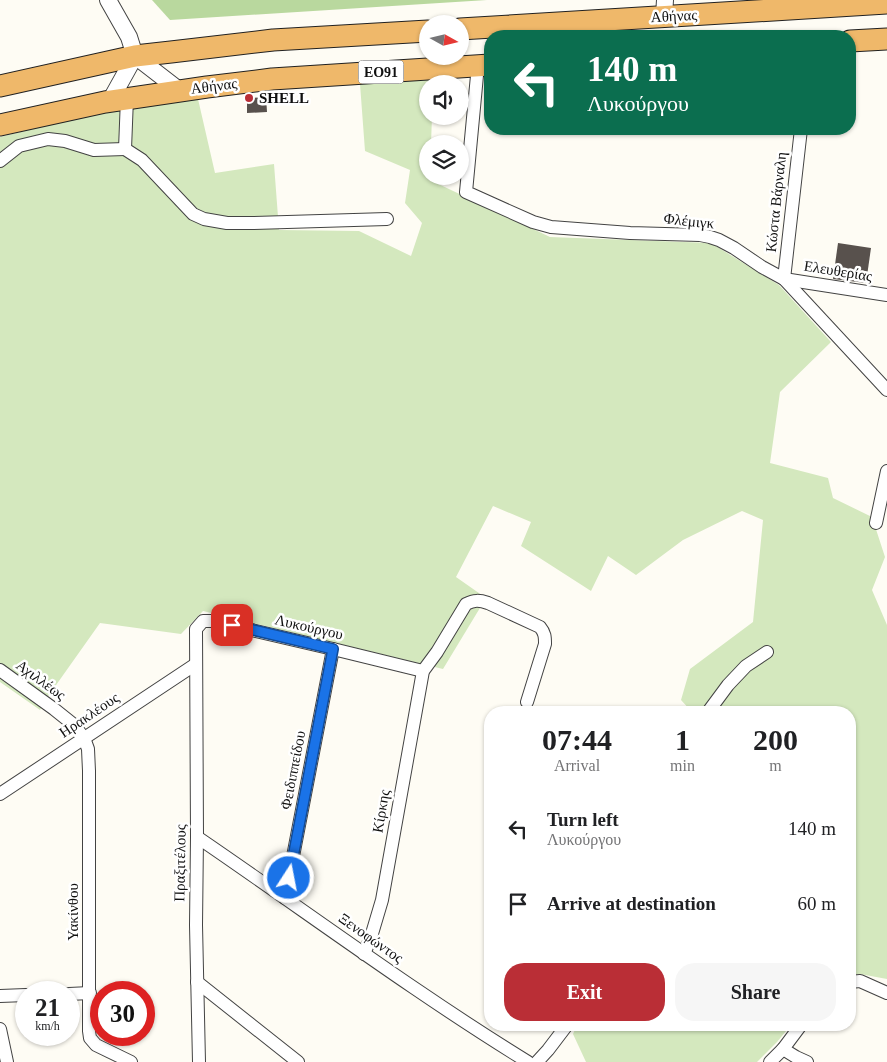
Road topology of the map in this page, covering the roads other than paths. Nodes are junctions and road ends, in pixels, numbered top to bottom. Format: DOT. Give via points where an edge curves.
graph roads {
  1 [pos="108,0"];
  2 [pos="887,3"];
  3 [pos="813,4"];
  4 [pos="664,8"];
  5 [pos="469,28"];
  6 [pos="419,32"];
  7 [pos="887,38"];
  8 [pos="856,41"];
  9 [pos="136,56"];
  10 [pos="484,65"];
  11 [pos="0,86"];
  12 [pos="179,90"];
  13 [pos="119,100"];
  14 [pos="0,125"];
  15 [pos="800,135"];
  16 [pos="125,149"];
  17 [pos="0,161"];
  18 [pos="387,219"];
  19 [pos="784,279"];
  20 [pos="887,295"];
  21 [pos="887,390"];
  22 [pos="887,471"];
  23 [pos="876,523"];
  24 [pos="333,649"];
  25 [pos="767,652"];
  26 [pos="196,664"];
  27 [pos="0,670"];
  28 [pos="423,671"];
  29 [pos="527,702"];
  30 [pos="713,706"];
  31 [pos="84,738"];
  32 [pos="0,794"];
  33 [pos="197,837"];
  34 [pos="286,898"];
  35 [pos="364,954"];
  36 [pos="856,981"];
  37 [pos="197,982"];
  38 [pos="80,993"];
  39 [pos="90,993"];
  40 [pos="887,993"];
  41 [pos="15,995"];
  42 [pos="0,996"];
  43 [pos="0,1028"];
  44 [pos="563,1031"];
  45 [pos="797,1031"];
  46 [pos="98,1046"];
  47 [pos="783,1049"];
  48 [pos="6,1062"];
  49 [pos="131,1062"];
  50 [pos="200,1062"];
  51 [pos="298,1062"];
  52 [pos="528,1062"];
  53 [pos="537,1062"];
  54 [pos="770,1062"];
  55 [pos="807,1062"];
  1 -- 9 [label="street"];
  2 -- 3 [label="highway, Αθήνας"];
  3 -- 4 [label="highway, Αθήνας"];
  4 -- 5 [label="highway, Αθήνας"];
  6 -- 9 [label="highway" via="273,40"];
  7 -- 8 [label="highway"];
  9 -- 11 [label="highway"];
  9 -- 12 [label="street"];
  9 -- 13 [label="street"];
  10 -- 12 [label="highway, Αθήνας / ΕΟ91" via="272,79"];
  10 -- 19 [label="street, Φλέμιγκ" via="466,192 551,227 710,236"];
  12 -- 13 [label="highway, Αθήνας / ΕΟ91"];
  13 -- 14 [label="highway, Αθήνας / ΕΟ91"];
  13 -- 16 [label="street"];
  15 -- 19 [label="street, Κώστα Βάρναλη"];
  16 -- 17 [label="street" via="94,150 48,139 19,146"];
  16 -- 18 [label="street" via="142,160 193,214 204,220 253,224"];
  19 -- 20 [label="street, Ελευθερίας"];
  19 -- 21 [label="street, Φλέμιγκ"];
  22 -- 23 [label="street"];
  24 -- 26 [label="street, Λυκούργου" via="202,621 196,629"];
  24 -- 28 [label="street, Λυκούργου"];
  24 -- 34 [label="street, Φειδιππείδου"];
  25 -- 30 [label="street" via="746,666"];
  26 -- 31 [label="street, Ηρακλέους"];
  26 -- 33 [label="street, Πραξιτέλους"];
  27 -- 31 [label="street, Αχιλλέως" via="74,725"];
  28 -- 29 [label="street" via="466,604 488,602 540,627 544,632 544,644"];
  28 -- 35 [label="street, Κίρκης" via="382,900"];
  31 -- 32 [label="street, Ηρακλέους"];
  31 -- 39 [label="street, Υακίνθου" via="89,771"];
  33 -- 34 [label="street, Ξενοφώντος"];
  33 -- 37 [label="street, Πραξιτέλους"];
  34 -- 35 [label="street, Ξενοφώντος"];
  35 -- 52 [label="street, Ξενοφώντος"];
  36 -- 40 [label="street"];
  37 -- 50 [label="street, Πραξιτέλους"];
  37 -- 51 [label="street"];
  38 -- 39 [label="street"];
  41 -- 42 [label="street"];
  43 -- 48 [label="street"];
  44 -- 53 [label="street"];
  45 -- 47 [label="street"];
  46 -- 49 [label="street, Υακίνθου"];
  47 -- 54 [label="street"];
  47 -- 55 [label="street"];
}
